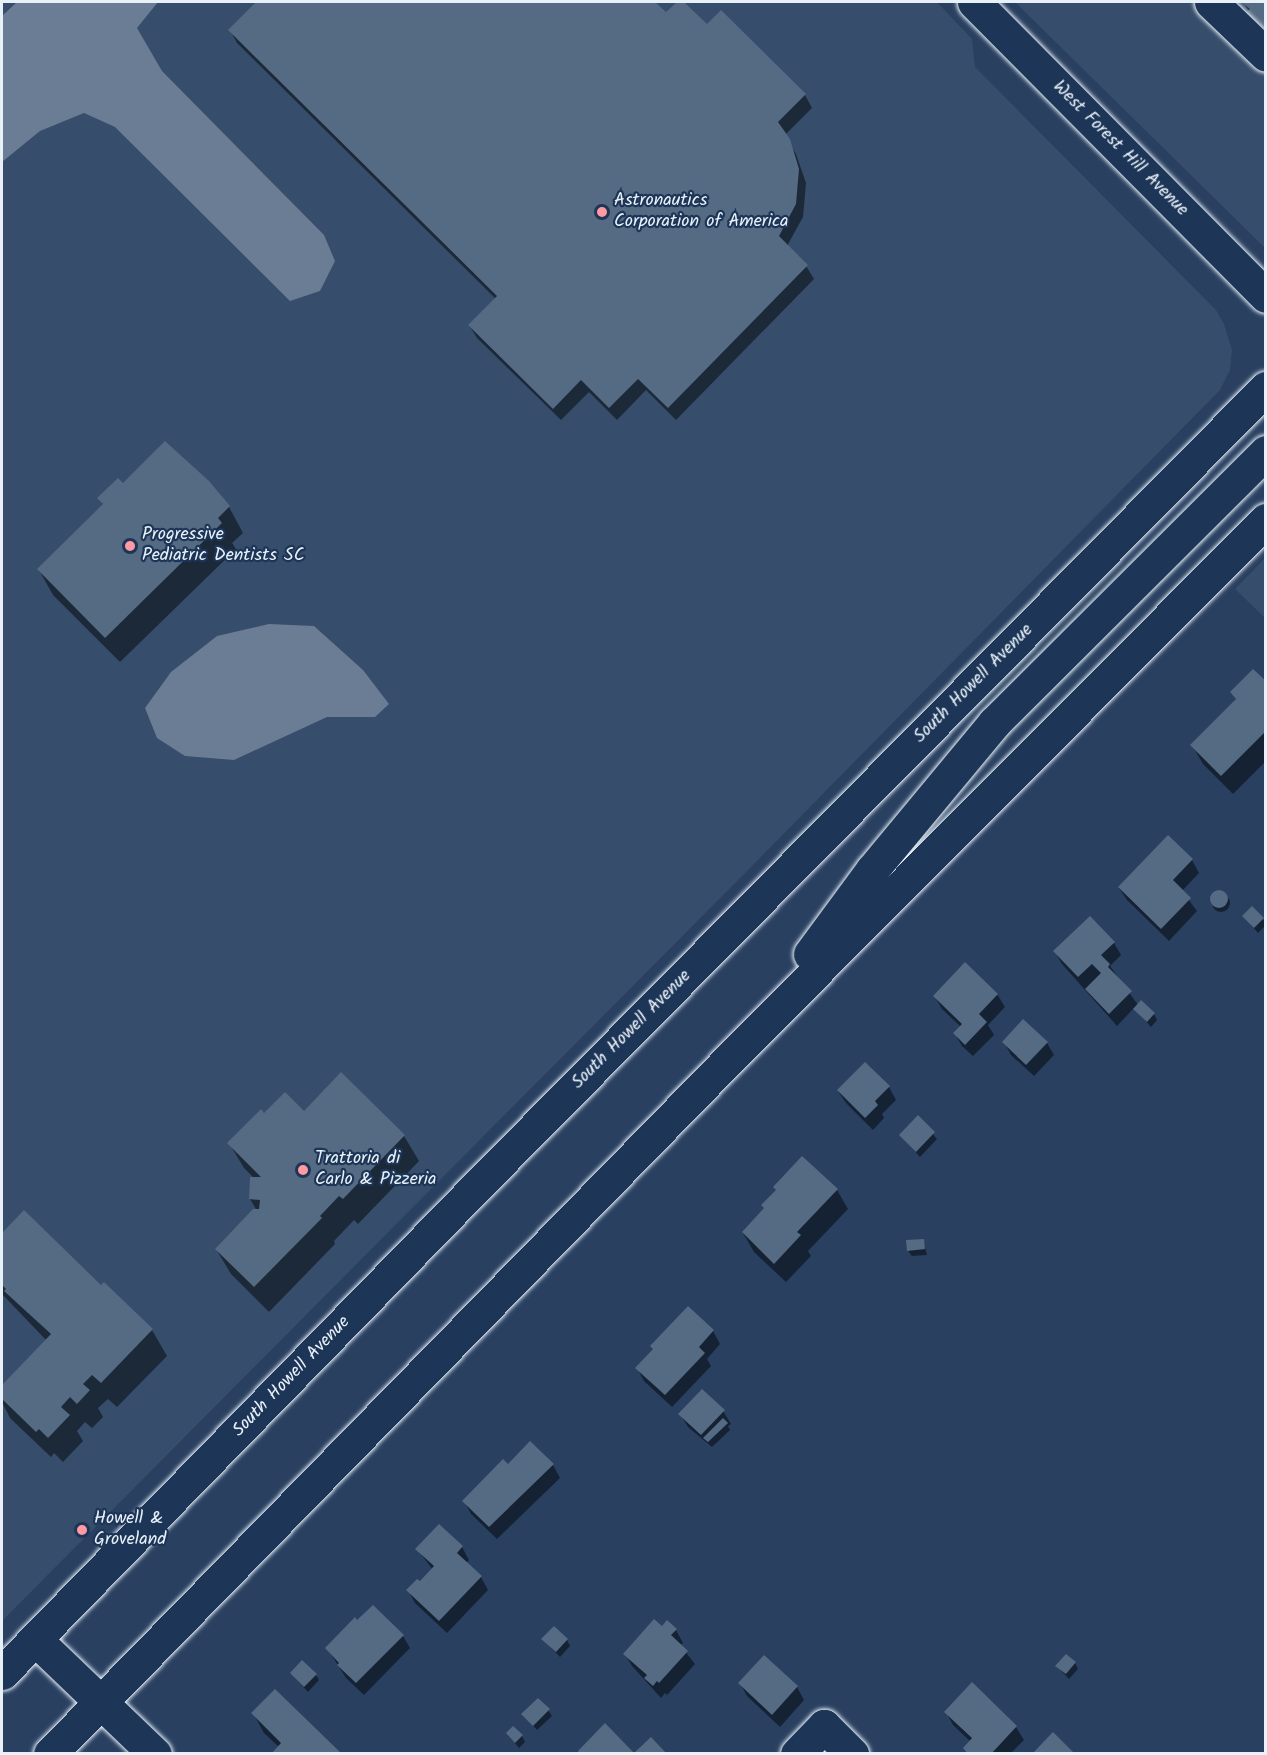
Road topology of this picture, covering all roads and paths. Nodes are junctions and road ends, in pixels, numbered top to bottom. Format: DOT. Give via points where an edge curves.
graph roads {
  1 [pos="1211,2"];
  2 [pos="993,8"];
  3 [pos="1266,55"];
  4 [pos="1266,296"];
  5 [pos="1266,388"];
  6 [pos="1266,452"];
  7 [pos="1266,520"];
  8 [pos="739,1049"];
  9 [pos="35,1639"];
  10 [pos="2,1673"];
  11 [pos="102,1702"];
  12 [pos="50,1754"];
  13 [pos="155,1754"];
  14 [pos="797,1754"];
  15 [pos="852,1754"];
  1 -- 3 [label="main road"];
  2 -- 4 [label="main road, West Forest Hill Avenue"];
  5 -- 9 [label="main road, South Howell Avenue"];
  6 -- 8 [label="main road" via="994,723 872,870"];
  7 -- 8 [label="main road"];
  8 -- 11 [label="main road"];
  9 -- 10 [label="main road, South Howell Avenue"];
  9 -- 11 [label="main road"];
  11 -- 12 [label="main road"];
  11 -- 13 [label="main road"];
  14 -- 15 [label="main road" via="824,1726"];
}
